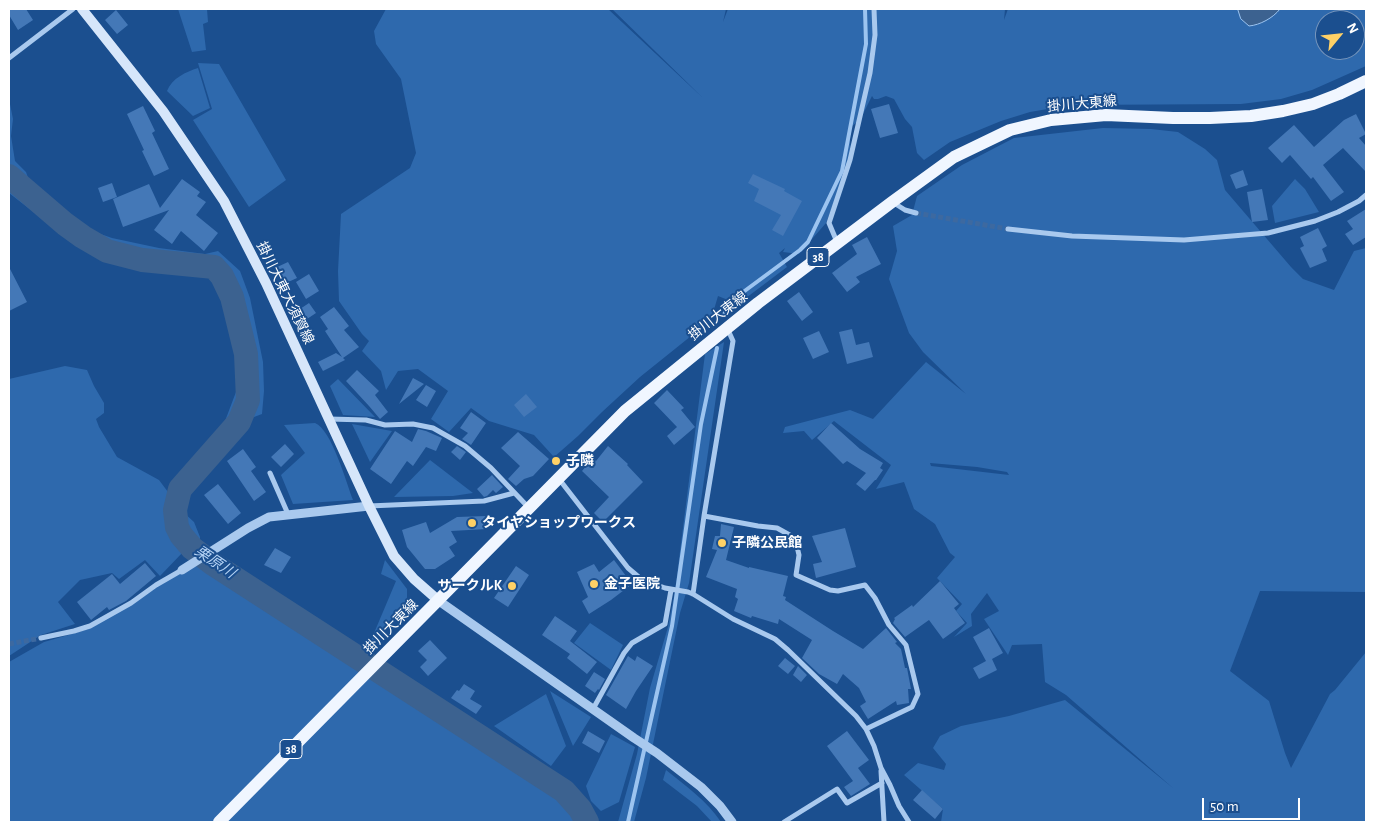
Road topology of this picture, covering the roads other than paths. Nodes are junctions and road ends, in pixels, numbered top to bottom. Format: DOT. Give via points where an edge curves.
graph roads {
  1 [pos="73,9"];
  2 [pos="82,9"];
  3 [pos="874,9"];
  4 [pos="9,57"];
  5 [pos="1366,81"];
  6 [pos="1366,195"];
  7 [pos="892,202"];
  8 [pos="916,213"];
  9 [pos="1008,229"];
  10 [pos="837,243"];
  11 [pos="727,327"];
  12 [pos="329,419"];
  13 [pos="270,473"];
  14 [pos="559,478"];
  15 [pos="514,493"];
  16 [pos="369,506"];
  17 [pos="528,508"];
  18 [pos="288,514"];
  19 [pos="704,516"];
  20 [pos="185,567"];
  21 [pos="673,590"];
  22 [pos="691,593"];
  23 [pos="439,601"];
  24 [pos="41,638"];
  25 [pos="593,709"];
  26 [pos="866,729"];
  27 [pos="881,768"];
  28 [pos="882,782"];
  29 [pos="219,822"];
  30 [pos="732,822"];
  31 [pos="784,822"];
  32 [pos="884,822"];
  33 [pos="909,822"];
  1 -- 4 [label="street"];
  2 -- 12 [label="main road, 掛川大東大須賀線" via="163,111 224,201 266,282"];
  3 -- 10 [label="street" via="875,36 870,73 850,160 829,223"];
  5 -- 7 [label="main road, 掛川大東線 / 38" via="1313,104 1251,116 1172,118 1106,115 1051,120 1010,130 954,158"];
  6 -- 9 [label="street" via="1315,221 1268,233 1184,240 1072,236"];
  7 -- 8 [label="street"];
  7 -- 10 [label="main road, 掛川大東線 / 38"];
  10 -- 11 [label="main road, 掛川大東線 / 38"];
  11 -- 14 [label="main road, 掛川大東線 / 38" via="625,411"];
  11 -- 19 [label="street" via="732,341"];
  12 -- 15 [label="street" via="433,428 465,446"];
  12 -- 16 [label="main road, 掛川大東大須賀線"];
  13 -- 18 [label="street"];
  14 -- 17 [label="main road, 掛川大東線 / 38"];
  14 -- 21 [label="street" via="628,568 641,579"];
  15 -- 16 [label="street" via="484,501"];
  15 -- 17 [label="street"];
  16 -- 18 [label="street"];
  16 -- 23 [label="main road, 掛川大東大須賀線" via="394,556"];
  17 -- 23 [label="main road, 掛川大東線 / 38"];
  18 -- 20 [label="street" via="261,520"];
  19 -- 22 [label="street"];
  19 -- 26 [label="street" via="777,528 794,538 799,555 796,575 830,590 865,585 875,598 889,625 906,645 918,694 912,707"];
  20 -- 24 [label="street" via="132,603 90,626"];
  21 -- 22 [label="street"];
  21 -- 25 [label="street" via="665,624 632,643"];
  22 -- 26 [label="street" via="733,619 775,639"];
  23 -- 25 [label="street"];
  23 -- 29 [label="main road, 掛川大東線 / 38"];
  25 -- 30 [label="street" via="701,787"];
  26 -- 27 [label="street"];
  27 -- 28 [label="street"];
  27 -- 33 [label="street"];
  28 -- 31 [label="street" via="847,803 837,789"];
  28 -- 32 [label="street"];
}
